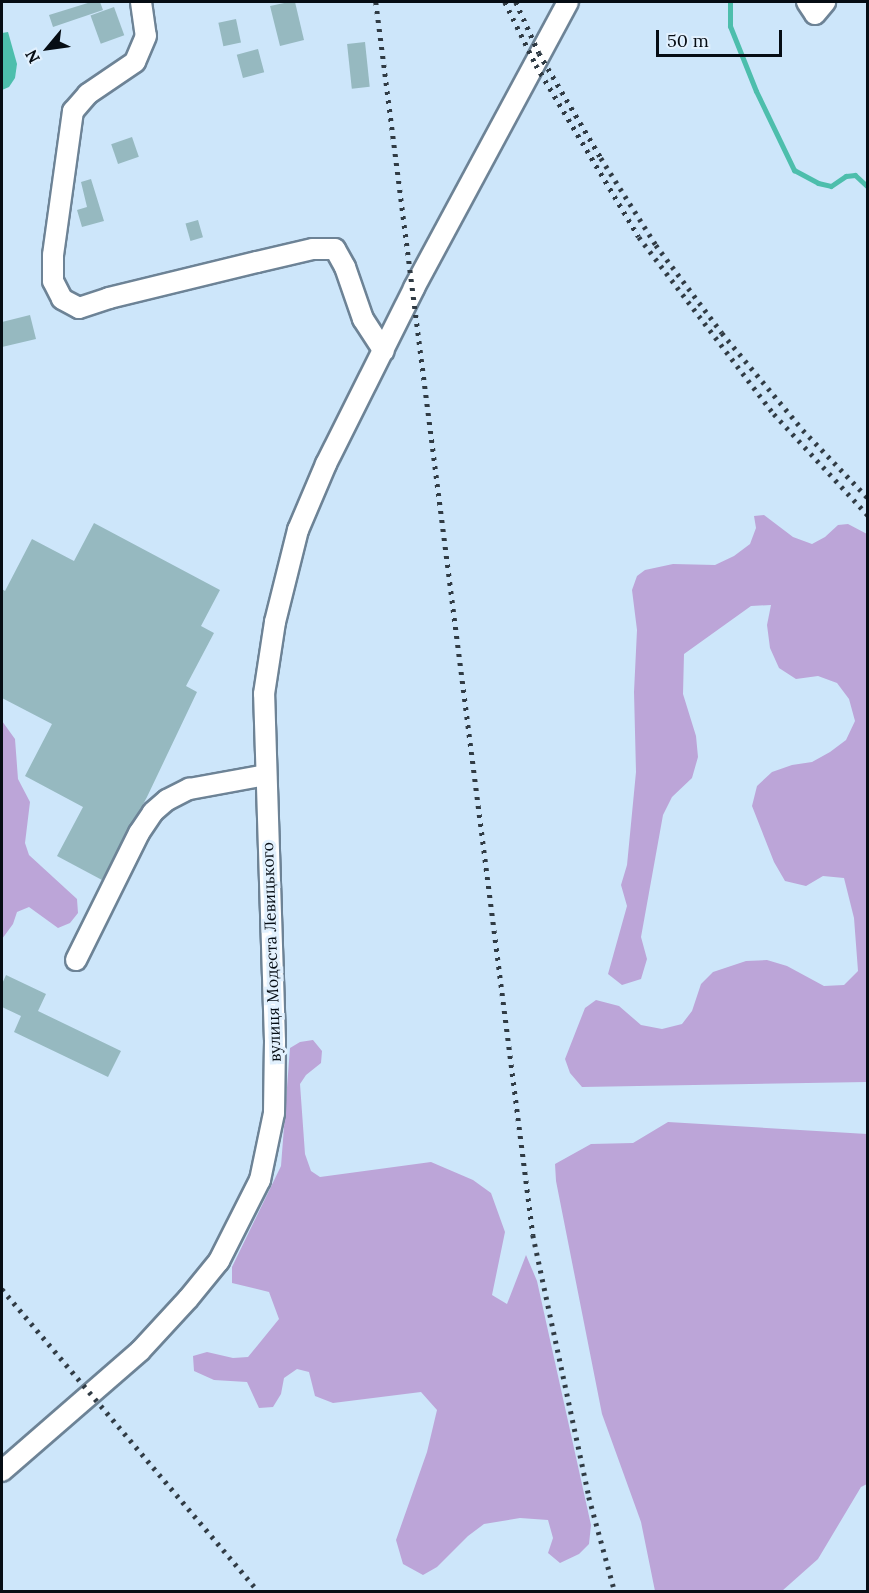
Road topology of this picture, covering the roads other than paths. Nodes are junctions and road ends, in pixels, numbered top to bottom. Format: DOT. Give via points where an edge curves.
graph roads {
  1 [pos="141,2"];
  2 [pos="568,2"];
  3 [pos="807,2"];
  4 [pos="825,2"];
  5 [pos="384,351"];
  6 [pos="266,775"];
  7 [pos="76,960"];
  8 [pos="2,1471"];
  1 -- 5 [label="street" via="146,36 135,62 88,94 73,111 53,255 53,281 62,299 79,309 109,298 291,254 335,249 363,319"];
  2 -- 5 [label="street, вулиця Модеста Левицького"];
  3 -- 4 [label="street" via="815,14"];
  5 -- 6 [label="street, вулиця Модеста Левицького" via="326,464 298,530 274,622 264,694"];
  6 -- 7 [label="street" via="189,789 153,812"];
  6 -- 8 [label="street, вулиця Модеста Левицького" via="275,1041 274,1113 261,1180 219,1262 188,1299 140,1351"];
}
